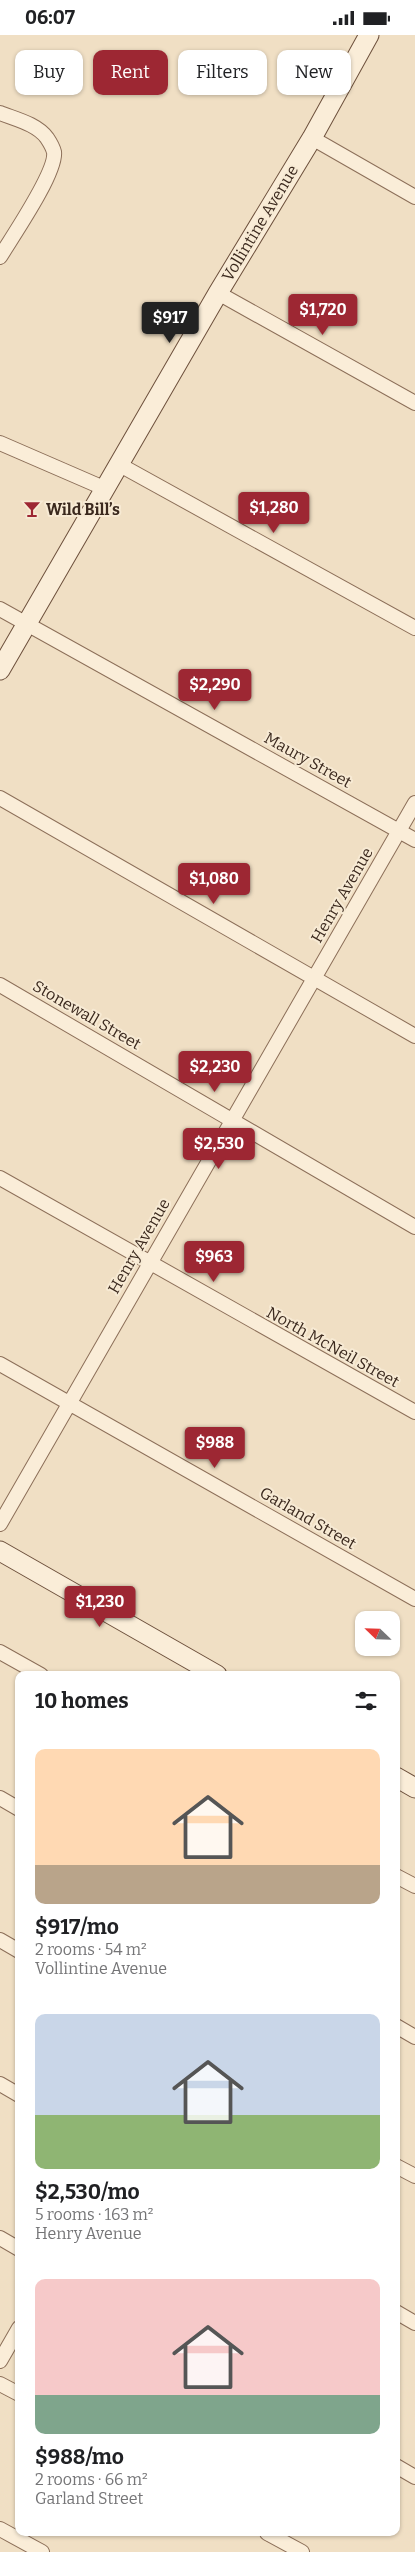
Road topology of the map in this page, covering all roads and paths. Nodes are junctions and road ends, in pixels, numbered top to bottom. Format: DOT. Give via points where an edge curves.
graph roads {
  1 [pos="369,35"];
  2 [pos="0,113"];
  3 [pos="312,138"];
  4 [pos="415,197"];
  5 [pos="0,257"];
  6 [pos="218,293"];
  7 [pos="415,403"];
  8 [pos="0,443"];
  9 [pos="120,465"];
  10 [pos="106,489"];
  11 [pos="0,609"];
  12 [pos="27,622"];
  13 [pos="415,628"];
  14 [pos="0,670"];
  15 [pos="0,798"];
  16 [pos="415,803"];
  17 [pos="399,831"];
  18 [pos="415,840"];
  19 [pos="313,979"];
  20 [pos="0,985"];
  21 [pos="415,1036"];
  22 [pos="232,1119"];
  23 [pos="0,1177"];
  24 [pos="415,1227"];
  25 [pos="149,1263"];
  26 [pos="0,1364"];
  27 [pos="70,1403"];
  28 [pos="415,1412"];
  29 [pos="0,1524"];
  30 [pos="0,1551"];
  31 [pos="415,1599"];
  32 [pos="0,1652"];
  33 [pos="34,1671"];
  34 [pos="210,1671"];
  35 [pos="400,1779"];
  36 [pos="415,1788"];
  37 [pos="0,1798"];
  38 [pos="15,1807"];
  39 [pos="400,1878"];
  40 [pos="415,1886"];
  41 [pos="0,1940"];
  42 [pos="15,1949"];
  43 [pos="400,2028"];
  44 [pos="415,2037"];
  45 [pos="0,2084"];
  46 [pos="15,2093"];
  47 [pos="400,2168"];
  48 [pos="415,2176"];
  49 [pos="0,2238"];
  50 [pos="15,2247"];
  51 [pos="400,2314"];
  52 [pos="415,2323"];
  53 [pos="15,2335"];
  54 [pos="0,2361"];
  55 [pos="0,2384"];
  56 [pos="15,2392"];
  57 [pos="400,2468"];
  58 [pos="415,2477"];
  59 [pos="0,2529"];
  60 [pos="273,2536"];
  61 [pos="42,2552"];
  62 [pos="302,2552"];
  1 -- 3 [label="street, Vollintine Avenue"];
  2 -- 5 [label="street" via="36,128 47,138 54,152 52,167 44,183"];
  3 -- 4 [label="street"];
  3 -- 6 [label="street, Vollintine Avenue"];
  6 -- 7 [label="street"];
  6 -- 9 [label="street, Vollintine Avenue"];
  8 -- 10 [label="street"];
  9 -- 10 [label="street, Vollintine Avenue"];
  9 -- 13 [label="street"];
  10 -- 12 [label="street, Vollintine Avenue"];
  11 -- 12 [label="street, Maury Street"];
  12 -- 14 [label="street, Vollintine Avenue"];
  12 -- 17 [label="street, Maury Street"];
  15 -- 19 [label="street"];
  16 -- 17 [label="street, Henry Avenue"];
  17 -- 18 [label="street, Maury Street"];
  17 -- 19 [label="street, Henry Avenue"];
  19 -- 21 [label="street"];
  19 -- 22 [label="street, Henry Avenue"];
  20 -- 22 [label="street, Stonewall Street"];
  22 -- 24 [label="street, Stonewall Street"];
  22 -- 25 [label="street, Henry Avenue"];
  23 -- 25 [label="street, North McNeil Street"];
  25 -- 27 [label="street, Henry Avenue"];
  25 -- 28 [label="street, North McNeil Street"];
  26 -- 27 [label="street, Garland Street"];
  27 -- 29 [label="street, Henry Avenue"];
  27 -- 31 [label="street, Garland Street"];
  30 -- 34 [label="street"];
  32 -- 33 [label="street"];
  35 -- 36 [label="street"];
  37 -- 38 [label="street"];
  39 -- 40 [label="street"];
  41 -- 42 [label="street"];
  43 -- 44 [label="street"];
  45 -- 46 [label="street"];
  47 -- 48 [label="street"];
  49 -- 50 [label="street"];
  51 -- 52 [label="street"];
  53 -- 54 [label="street"];
  55 -- 56 [label="street"];
  57 -- 58 [label="street"];
  59 -- 61 [label="street"];
  60 -- 62 [label="street"];
}
